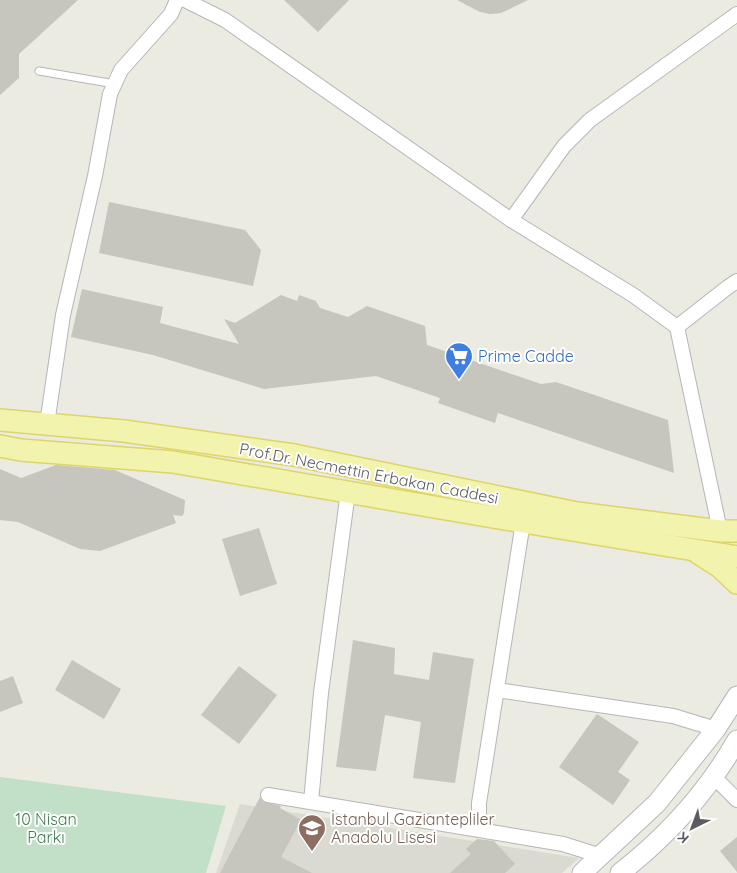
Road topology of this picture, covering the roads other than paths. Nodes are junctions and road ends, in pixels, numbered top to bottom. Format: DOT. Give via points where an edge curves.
graph roads {
  1 [pos="177,0"];
  2 [pos="185,0"];
  3 [pos="733,16"];
  4 [pos="737,31"];
  5 [pos="39,71"];
  6 [pos="114,84"];
  7 [pos="511,220"];
  8 [pos="737,281"];
  9 [pos="677,327"];
  10 [pos="0,420"];
  11 [pos="47,424"];
  12 [pos="0,446"];
  13 [pos="348,492"];
  14 [pos="524,522"];
  15 [pos="728,531"];
  16 [pos="694,549"];
  17 [pos="737,556"];
  18 [pos="737,584"];
  19 [pos="497,690"];
  20 [pos="737,696"];
  21 [pos="716,729"];
  22 [pos="737,740"];
  23 [pos="713,776"];
  24 [pos="268,795"];
  25 [pos="737,800"];
  26 [pos="311,802"];
  27 [pos="478,830"];
  28 [pos="600,856"];
  29 [pos="582,873"];
  30 [pos="620,873"];
  1 -- 6 [label="street" via="171,14 121,70"];
  2 -- 7 [label="street" via="225,20"];
  3 -- 4 [label="street"];
  3 -- 7 [label="street" via="590,120 564,146"];
  5 -- 6 [label="lane"];
  6 -- 11 [label="street" via="63,315"];
  7 -- 9 [label="street" via="633,295"];
  8 -- 9 [label="street"];
  9 -- 15 [label="street"];
  10 -- 11 [label="main road, Prof.Dr. Necmettin Erbakan Caddesi"];
  11 -- 15 [label="main road, Prof.Dr. Necmettin Erbakan Caddesi" via="124,431 294,456 577,513"];
  12 -- 13 [label="main road, Prof.Dr. Necmettin Erbakan Caddesi" via="174,462"];
  13 -- 14 [label="main road, Prof.Dr. Necmettin Erbakan Caddesi"];
  13 -- 26 [label="street" via="320,692"];
  14 -- 16 [label="main road, Prof.Dr. Necmettin Erbakan Caddesi"];
  14 -- 19 [label="street"];
  16 -- 17 [label="main road, Prof.Dr. Necmettin Erbakan Caddesi"];
  16 -- 18 [label="main road"];
  19 -- 21 [label="street" via="673,716"];
  19 -- 27 [label="street" via="479,803"];
  20 -- 21 [label="street"];
  21 -- 28 [label="street" via="657,803"];
  22 -- 23 [label="street"];
  23 -- 25 [label="street"];
  23 -- 30 [label="street" via="672,826"];
  24 -- 26 [label="street"];
  26 -- 27 [label="street"];
  27 -- 28 [label="street" via="563,844"];
  28 -- 29 [label="street"];
}
